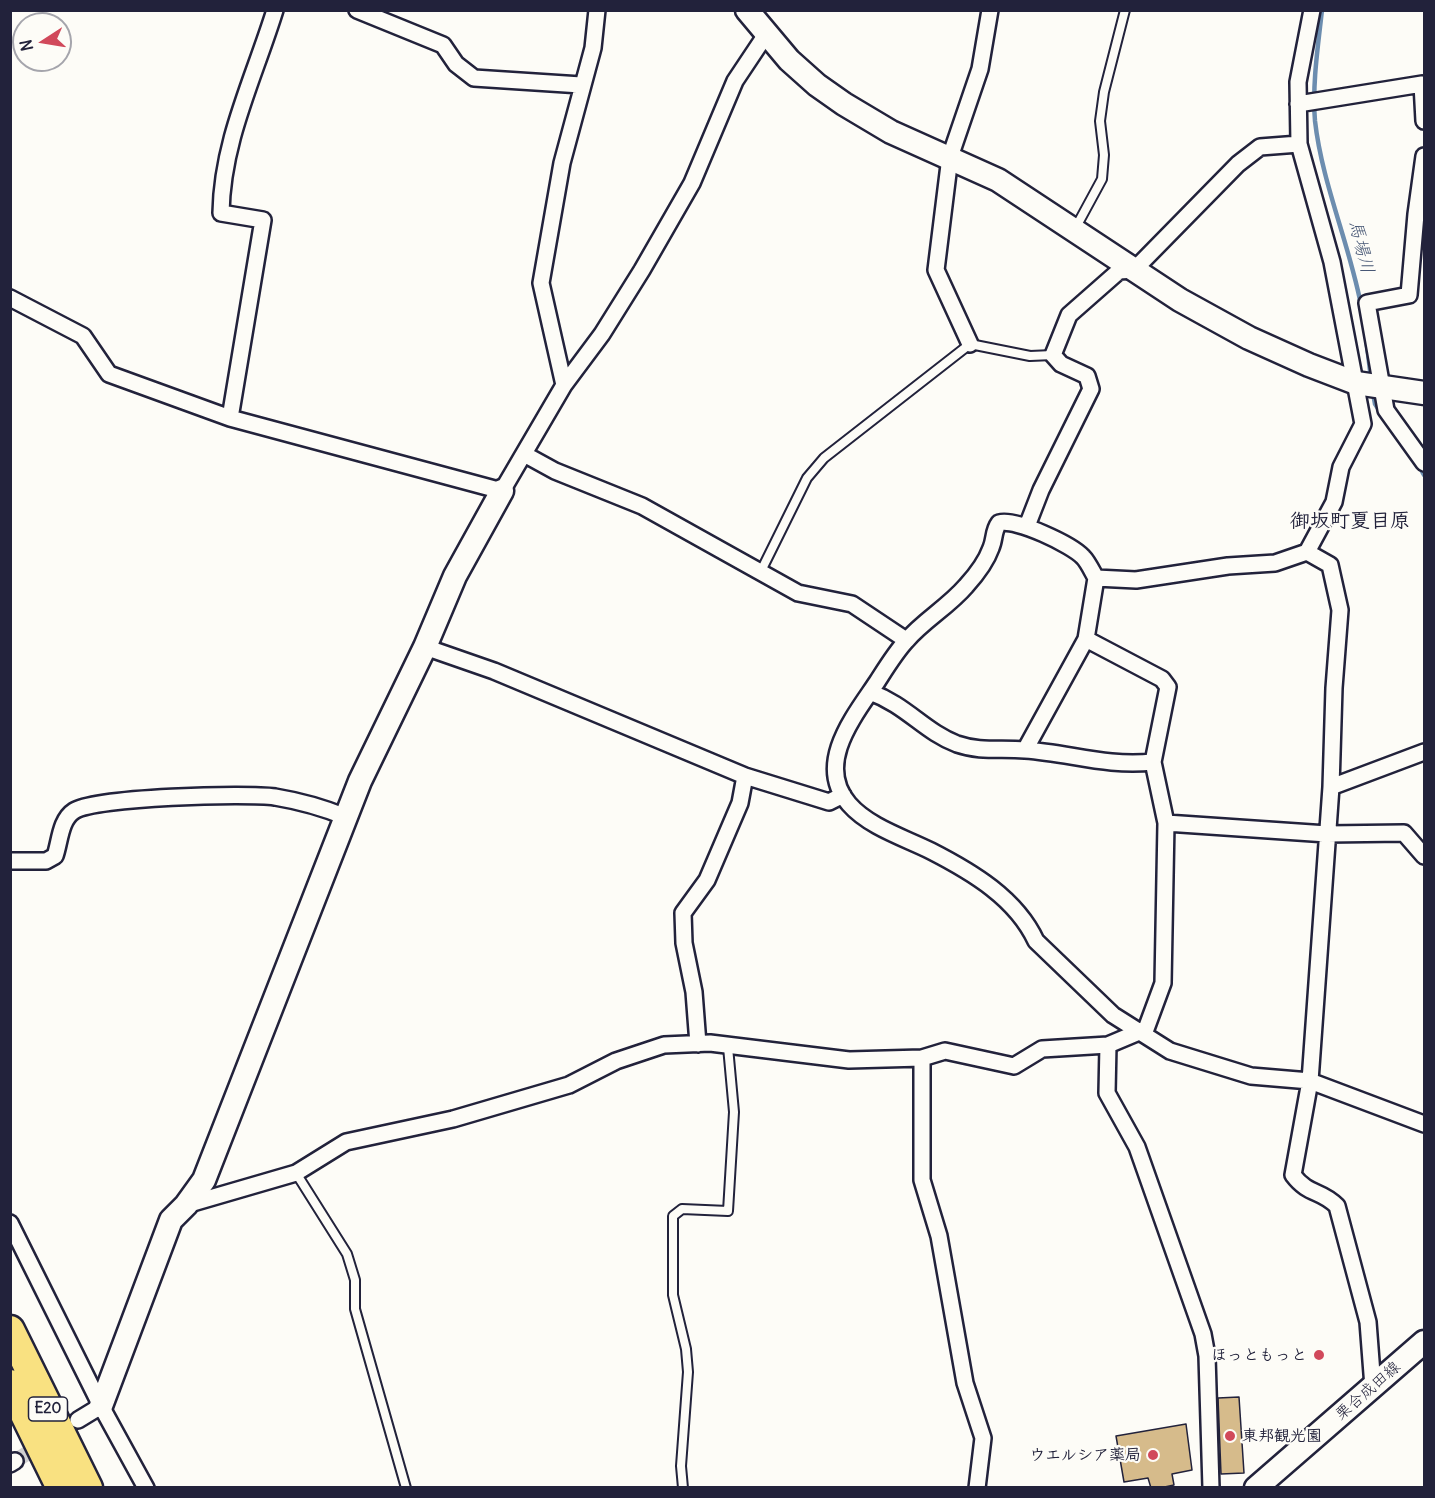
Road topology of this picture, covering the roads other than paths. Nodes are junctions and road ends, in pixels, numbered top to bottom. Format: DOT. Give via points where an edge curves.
graph roads {
  1 [pos="275,10"];
  2 [pos="357,10"];
  3 [pos="597,10"];
  4 [pos="747,10"];
  5 [pos="772,10"];
  6 [pos="990,10"];
  7 [pos="1125,10"];
  8 [pos="1311,10"];
  9 [pos="767,33"];
  10 [pos="1423,84"];
  11 [pos="581,85"];
  12 [pos="1300,104"];
  13 [pos="1425,121"];
  14 [pos="1299,144"];
  15 [pos="1425,156"];
  16 [pos="950,158"];
  17 [pos="1075,230"];
  18 [pos="1134,270"];
  19 [pos="10,298"];
  20 [pos="970,344"];
  21 [pos="1053,355"];
  22 [pos="1369,384"];
  23 [pos="564,385"];
  24 [pos="1425,393"];
  25 [pos="230,418"];
  26 [pos="524,454"];
  27 [pos="1425,463"];
  28 [pos="501,491"];
  29 [pos="1027,526"];
  30 [pos="1307,552"];
  31 [pos="761,571"];
  32 [pos="1096,578"];
  33 [pos="1086,639"];
  34 [pos="906,640"];
  35 [pos="425,647"];
  36 [pos="870,692"];
  37 [pos="1025,750"];
  38 [pos="1425,752"];
  39 [pos="1153,762"];
  40 [pos="745,776"];
  41 [pos="1331,788"];
  42 [pos="843,795"];
  43 [pos="346,817"];
  44 [pos="1166,823"];
  45 [pos="1327,834"];
  46 [pos="1425,855"];
  47 [pos="10,861"];
  48 [pos="1138,1033"];
  49 [pos="698,1044"];
  50 [pos="1108,1046"];
  51 [pos="728,1047"];
  52 [pos="922,1058"];
  53 [pos="1310,1081"];
  54 [pos="1425,1124"];
  55 [pos="296,1173"];
  56 [pos="186,1205"];
  57 [pos="10,1223"];
  58 [pos="10,1330"];
  59 [pos="1425,1342"];
  60 [pos="10,1384"];
  61 [pos="1373,1387"];
  62 [pos="101,1406"];
  63 [pos="78,1420"];
  64 [pos="61,1488"];
  65 [pos="88,1488"];
  66 [pos="146,1488"];
  67 [pos="406,1488"];
  68 [pos="683,1488"];
  69 [pos="977,1488"];
  70 [pos="1210,1488"];
  71 [pos="1256,1488"];
  1 -- 25 [label="street" via="238,111 222,186 221,213 263,220"];
  2 -- 11 [label="street" via="443,45 456,64 474,78"];
  3 -- 11 [label="street" via="593,48"];
  4 -- 9 [label="street"];
  5 -- 9 [label="street"];
  6 -- 16 [label="street" via="980,69"];
  7 -- 17 [label="lane" via="1100,121 1102,179"];
  8 -- 12 [label="street" via="1298,82"];
  9 -- 16 [label="street" via="789,60 844,104 891,132"];
  9 -- 23 [label="street" via="735,81 693,183 602,334"];
  10 -- 12 [label="street"];
  10 -- 13 [label="street"];
  11 -- 23 [label="street" via="562,163 541,283"];
  12 -- 14 [label="street"];
  14 -- 18 [label="street" via="1260,147 1238,164"];
  14 -- 22 [label="street"];
  15 -- 22 [label="street" via="1409,295 1367,303"];
  16 -- 17 [label="street" via="998,180"];
  16 -- 20 [label="street" via="936,270"];
  17 -- 18 [label="street"];
  18 -- 21 [label="street" via="1119,271 1069,315"];
  18 -- 22 [label="street" via="1249,338 1309,366"];
  19 -- 25 [label="street" via="83,336 109,374"];
  20 -- 21 [label="lane" via="1030,356"];
  20 -- 31 [label="lane" via="824,458 807,478"];
  21 -- 29 [label="street" via="1061,364 1087,376 1091,389"];
  22 -- 24 [label="street"];
  22 -- 27 [label="street"];
  22 -- 30 [label="street" via="1363,424 1341,467 1334,502"];
  23 -- 26 [label="street"];
  25 -- 28 [label="street"];
  26 -- 28 [label="street"];
  26 -- 31 [label="street" via="555,471 642,506"];
  28 -- 35 [label="street" via="455,576"];
  29 -- 32 [label="street" via="1083,556"];
  29 -- 34 [label="street" via="999,523 993,546 977,573 950,603"];
  30 -- 32 [label="street" via="1275,563 1136,580"];
  30 -- 41 [label="street" via="1330,565 1340,610"];
  31 -- 34 [label="street" via="798,593 852,604"];
  32 -- 33 [label="street"];
  33 -- 37 [label="street"];
  33 -- 39 [label="street" via="1161,679 1168,687"];
  34 -- 36 [label="street"];
  35 -- 40 [label="street" via="494,671"];
  35 -- 43 [label="street"];
  36 -- 37 [label="street" via="897,704 956,743 989,751"];
  36 -- 42 [label="street" via="843,731 840,742 836,763"];
  37 -- 39 [label="street" via="1123,765"];
  38 -- 41 [label="street"];
  39 -- 44 [label="street"];
  40 -- 42 [label="street" via="829,802"];
  40 -- 49 [label="street" via="740,803 707,880 683,913"];
  41 -- 45 [label="street"];
  42 -- 48 [label="street" via="873,822 977,876 1031,929 1036,941 1113,1015"];
  43 -- 47 [label="street" via="274,797 122,799 75,810 65,822 55,856 46,861"];
  43 -- 56 [label="street" via="204,1180"];
  44 -- 45 [label="street"];
  44 -- 48 [label="street" via="1163,983 1146,1029"];
  45 -- 46 [label="street" via="1404,833"];
  45 -- 53 [label="street"];
  48 -- 50 [label="street"];
  48 -- 53 [label="street" via="1170,1051 1251,1076"];
  49 -- 51 [label="street"];
  49 -- 55 [label="street" via="664,1045 616,1061 569,1085 453,1119 346,1142"];
  50 -- 52 [label="street" via="1042,1049 1014,1066 945,1051"];
  50 -- 70 [label="street" via="1107,1094 1137,1147 1203,1334"];
  51 -- 52 [label="street" via="849,1060"];
  51 -- 68 [label="lane" via="734,1112 728,1210 682,1209 673,1216 673,1295 688,1372"];
  52 -- 69 [label="street" via="922,1180 939,1236 965,1383 983,1438"];
  53 -- 54 [label="street"];
  53 -- 61 [label="street" via="1293,1175 1303,1189 1327,1196 1337,1206 1368,1322"];
  55 -- 56 [label="street"];
  55 -- 67 [label="lane" via="346,1254 355,1280 355,1309"];
  56 -- 62 [label="street" via="171,1220"];
  57 -- 62 [label="street"];
  58 -- 65 [label="highway, E20"];
  59 -- 61 [label="street, 栗合成田線"];
  60 -- 64 [label="highway, E20"];
  61 -- 71 [label="street, 栗合成田線"];
  62 -- 63 [label="street"];
  62 -- 66 [label="street"];
}
